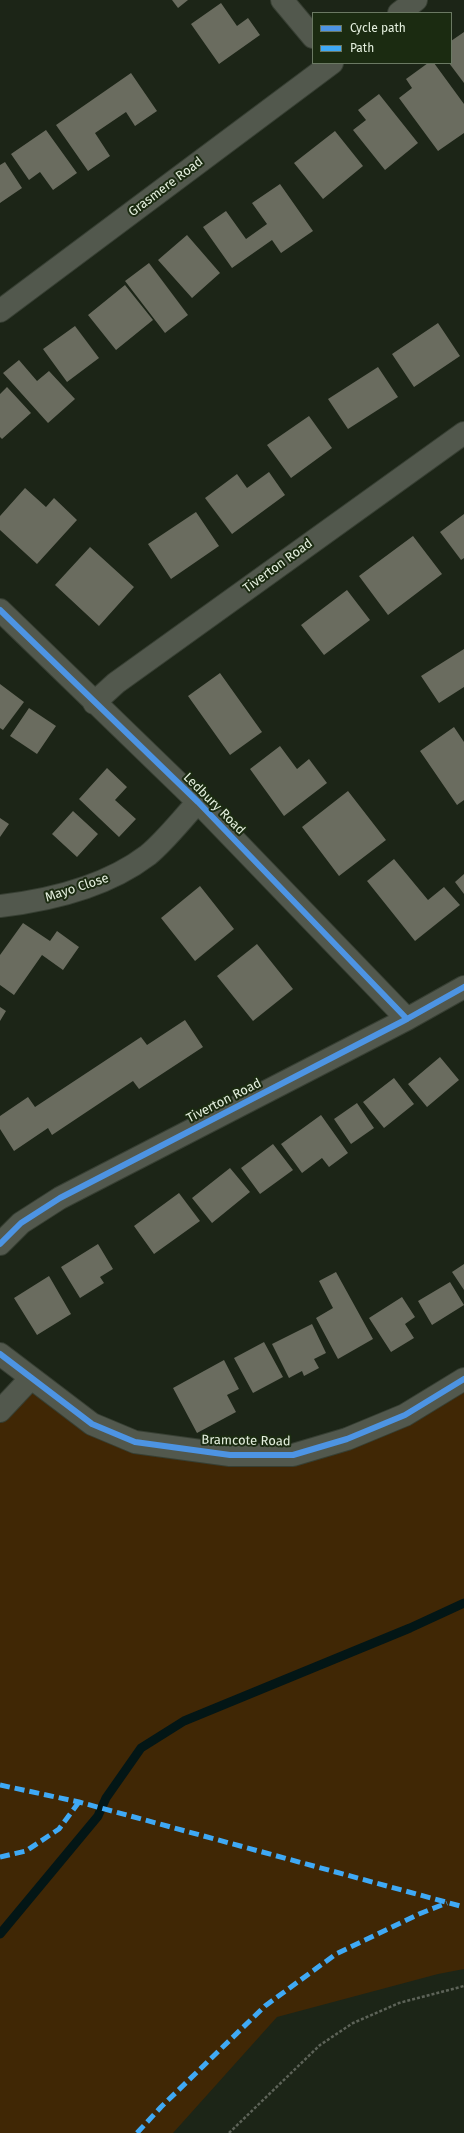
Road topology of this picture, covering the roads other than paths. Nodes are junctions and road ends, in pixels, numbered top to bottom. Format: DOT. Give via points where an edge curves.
graph roads {
  1 [pos="282,0"];
  2 [pos="416,0"];
  3 [pos="400,12"];
  4 [pos="312,36"];
  5 [pos="331,64"];
  6 [pos="0,311"];
  7 [pos="464,434"];
  8 [pos="0,610"];
  9 [pos="94,702"];
  10 [pos="198,802"];
  11 [pos="0,906"];
  12 [pos="464,987"];
  13 [pos="407,1019"];
  14 [pos="0,1244"];
  15 [pos="0,1354"];
  16 [pos="31,1378"];
  17 [pos="464,1379"];
  18 [pos="0,1411"];
  1 -- 4 [label="street"];
  2 -- 3 [label="street"];
  5 -- 6 [label="street, Grasmere Road"];
  7 -- 9 [label="street, Tiverton Road" via="123,678"];
  8 -- 9 [label="street, Ledbury Road"];
  9 -- 10 [label="street, Ledbury Road"];
  10 -- 11 [label="street, Mayo Close" via="148,854 107,881 66,894"];
  10 -- 13 [label="street, Ledbury Road"];
  12 -- 13 [label="street, Tiverton Road"];
  13 -- 14 [label="street, Tiverton Road" via="60,1198 21,1224"];
  15 -- 16 [label="street, Bramcote Road"];
  16 -- 17 [label="street, Bramcote Road" via="92,1424 135,1442 183,1450 286,1455 347,1439 405,1415"];
  16 -- 18 [label="street"];
}
